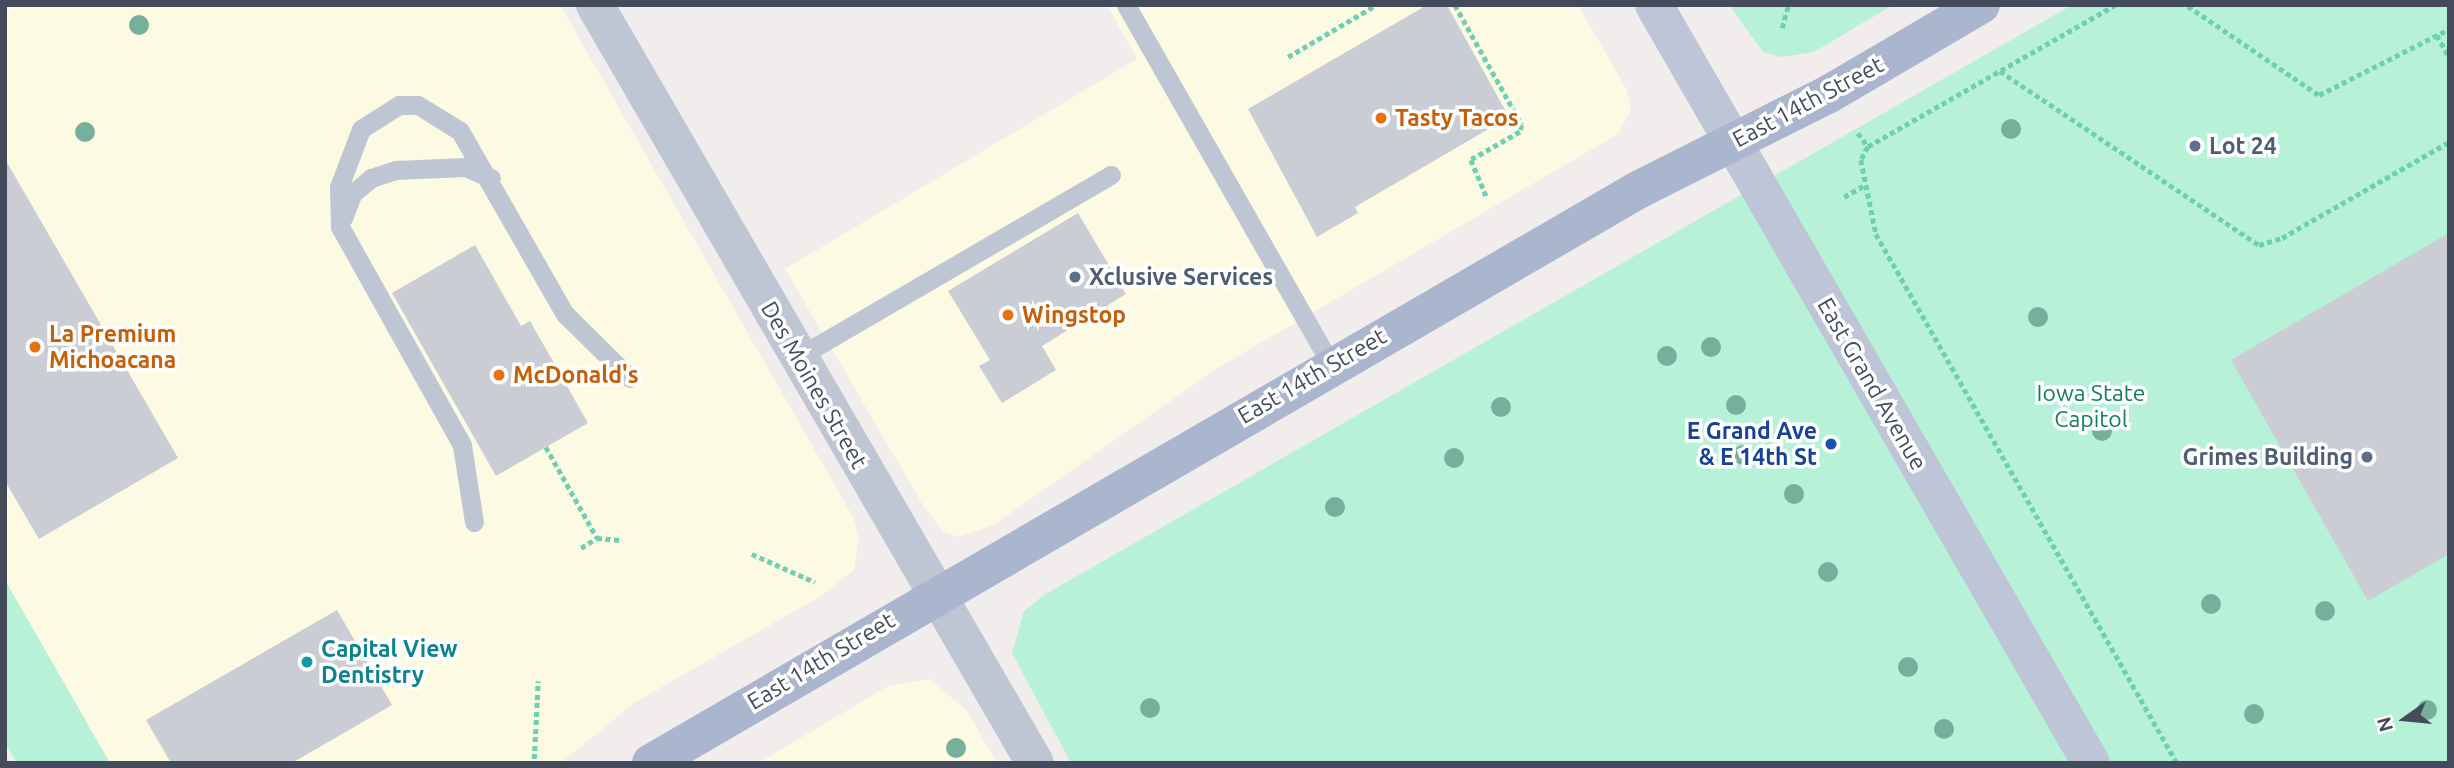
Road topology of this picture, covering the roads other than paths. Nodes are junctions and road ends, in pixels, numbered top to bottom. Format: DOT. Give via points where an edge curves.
graph roads {
  1 [pos="596,5"];
  2 [pos="1126,5"];
  3 [pos="1654,5"];
  4 [pos="1981,5"];
  5 [pos="1732,143"];
  6 [pos="1111,175"];
  7 [pos="491,178"];
  8 [pos="340,227"];
  9 [pos="798,357"];
  10 [pos="1331,365"];
  11 [pos="630,378"];
  12 [pos="474,522"];
  13 [pos="936,594"];
  14 [pos="651,763"];
  15 [pos="1035,763"];
  16 [pos="2091,763"];
  1 -- 9 [label="street, Des Moines Street"];
  2 -- 10 [label="lane"];
  3 -- 5 [label="main road, East Grand Avenue"];
  4 -- 5 [label="main road, East 14th Street" via="1829,94"];
  5 -- 10 [label="main road, East 14th Street" via="1636,191"];
  5 -- 16 [label="main road, East Grand Avenue"];
  6 -- 9 [label="lane"];
  7 -- 8 [label="lane" via="465,167 432,166 371,177 352,194"];
  7 -- 8 [label="lane" via="460,131 418,105 399,105 361,129 347,155 339,187"];
  7 -- 11 [label="lane" via="565,314"];
  8 -- 12 [label="lane" via="462,445"];
  9 -- 13 [label="street, Des Moines Street"];
  10 -- 13 [label="main road, East 14th Street"];
  13 -- 14 [label="main road, East 14th Street"];
  13 -- 15 [label="street, Des Moines Street"];
}
